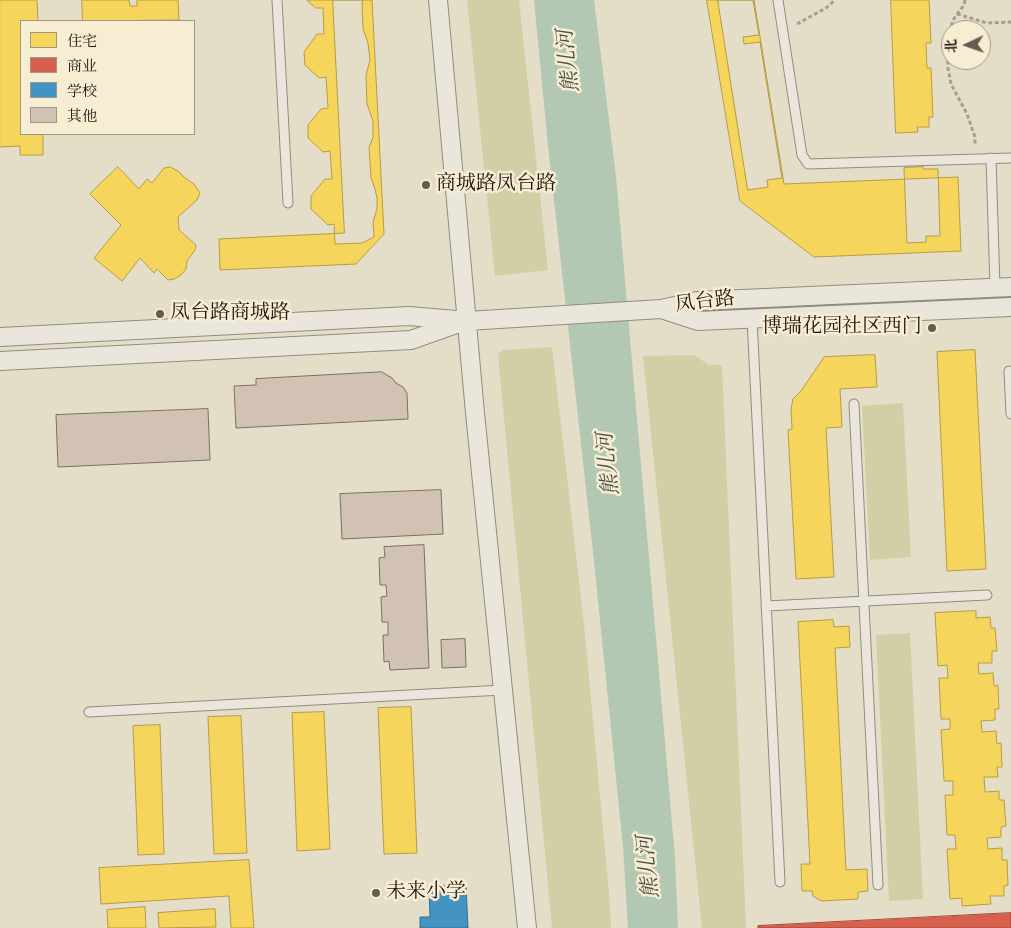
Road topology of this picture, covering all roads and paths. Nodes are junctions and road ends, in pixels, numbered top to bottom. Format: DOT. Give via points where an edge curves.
graph roads {
  1 [pos="277,0"];
  2 [pos="438,0"];
  3 [pos="778,0"];
  4 [pos="835,0"];
  5 [pos="959,0"];
  6 [pos="965,0"];
  7 [pos="964,5"];
  8 [pos="957,14"];
  9 [pos="1011,22"];
  10 [pos="783,30"];
  11 [pos="991,158"];
  12 [pos="1011,158"];
  13 [pos="976,159"];
  14 [pos="288,203"];
  15 [pos="1003,287"];
  16 [pos="1011,308"];
  17 [pos="661,309"];
  18 [pos="752,319"];
  19 [pos="467,321"];
  20 [pos="0,337"];
  21 [pos="0,361"];
  22 [pos="1009,371"];
  23 [pos="854,404"];
  24 [pos="1011,414"];
  25 [pos="987,595"];
  26 [pos="864,601"];
  27 [pos="766,606"];
  28 [pos="503,690"];
  29 [pos="89,712"];
  30 [pos="780,882"];
  31 [pos="878,884"];
  32 [pos="527,928"];
  1 -- 14 [label="lane"];
  2 -- 19 [label="street"];
  3 -- 10 [label="lane"];
  4 -- 10 [label="path" via="806,20"];
  5 -- 7 [label="path"];
  6 -- 7 [label="path"];
  7 -- 8 [label="path"];
  8 -- 9 [label="path" via="987,23"];
  8 -- 13 [label="path" via="947,43 948,68 951,84 968,114 975,137"];
  10 -- 13 [label="lane" via="802,155 808,164"];
  11 -- 12 [label="lane"];
  11 -- 13 [label="lane"];
  11 -- 15 [label="lane"];
  15 -- 17 [label="street, 凤台路" via="697,301"];
  16 -- 18 [label="street, 凤台路"];
  17 -- 18 [label="street, 凤台路" via="698,321"];
  17 -- 19 [label="street"];
  18 -- 27 [label="lane"];
  19 -- 20 [label="street" via="410,316"];
  19 -- 21 [label="street" via="411,340"];
  19 -- 28 [label="street"];
  22 -- 24 [label="lane"];
  23 -- 26 [label="lane"];
  25 -- 26 [label="lane"];
  26 -- 27 [label="lane"];
  26 -- 31 [label="lane"];
  27 -- 30 [label="lane"];
  28 -- 29 [label="lane"];
  28 -- 32 [label="street"];
}
